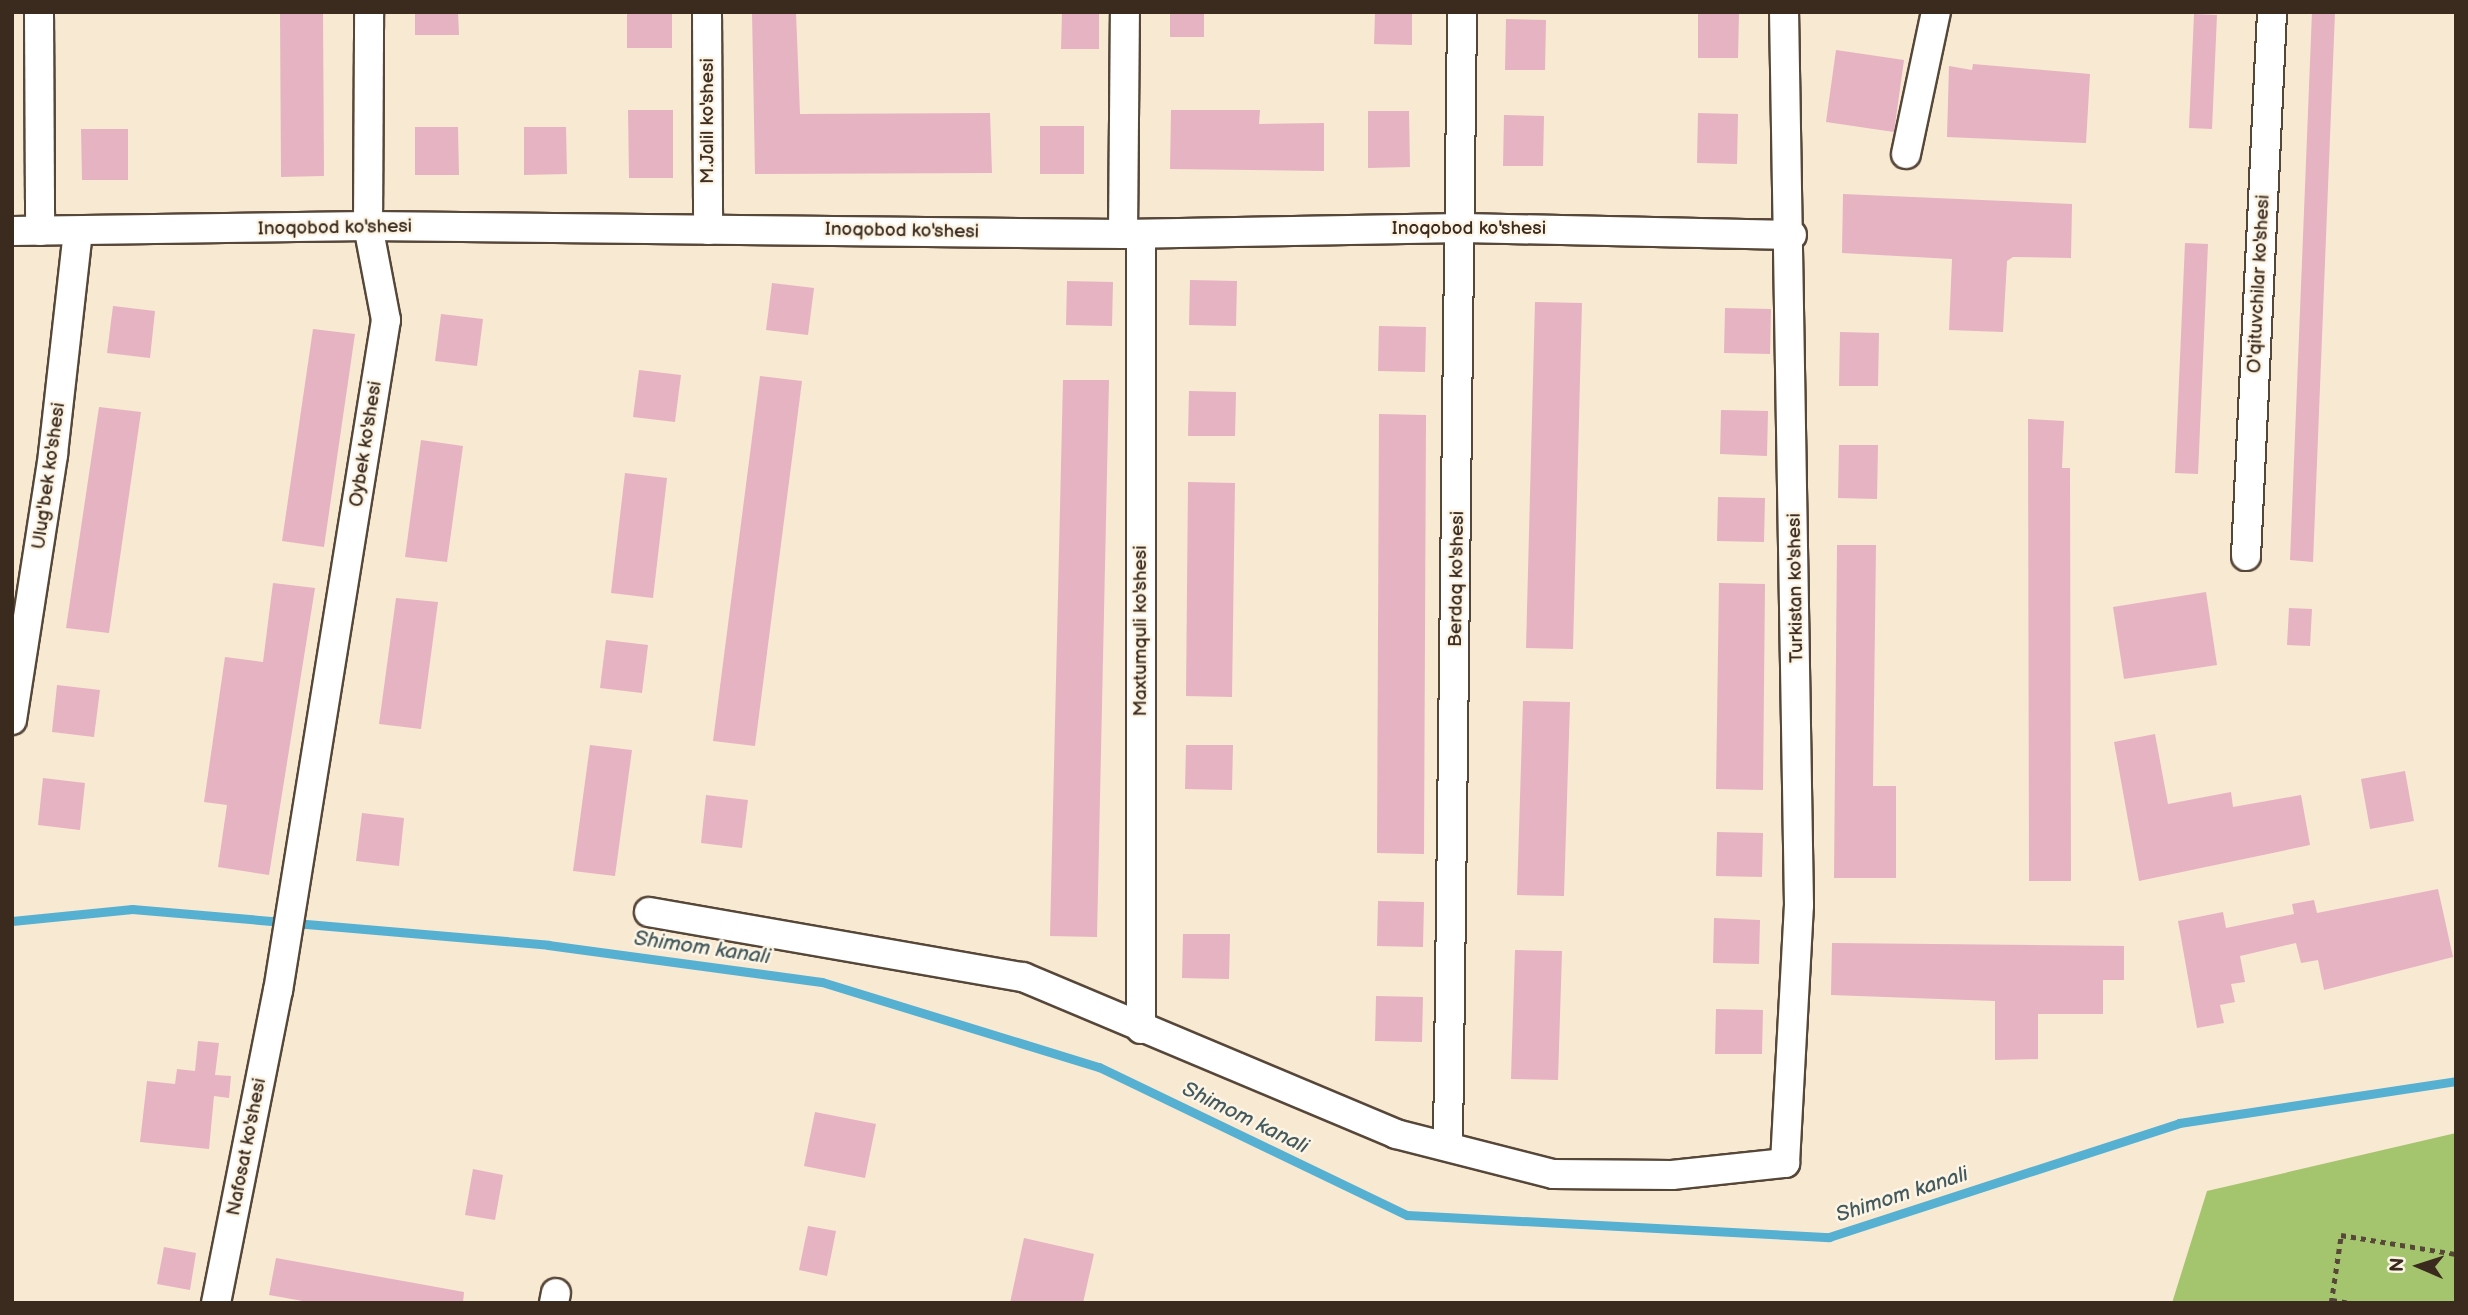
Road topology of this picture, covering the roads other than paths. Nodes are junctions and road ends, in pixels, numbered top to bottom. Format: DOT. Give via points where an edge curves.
graph roads {
  1 [pos="39,12"];
  2 [pos="369,12"];
  3 [pos="708,12"];
  4 [pos="1125,12"];
  5 [pos="1462,12"];
  6 [pos="1784,12"];
  7 [pos="1936,12"];
  8 [pos="2272,12"];
  9 [pos="1906,154"];
  10 [pos="368,226"];
  11 [pos="1463,228"];
  12 [pos="12,230"];
  13 [pos="708,230"];
  14 [pos="40,231"];
  15 [pos="78,232"];
  16 [pos="1132,234"];
  17 [pos="1792,235"];
  18 [pos="2246,556"];
  19 [pos="12,720"];
  20 [pos="649,912"];
  21 [pos="278,990"];
  22 [pos="1140,1029"];
  23 [pos="1448,1145"];
  24 [pos="216,1303"];
  1 -- 14 [label="street"];
  2 -- 10 [label="street, Oybek ko'shesi"];
  3 -- 13 [label="street, M.Jalil ko'shesi"];
  4 -- 16 [label="street, Maxtumquli ko'shesi"];
  5 -- 11 [label="street, Berdaq ko'shesi"];
  6 -- 17 [label="street, Turkistan ko'shesi"];
  7 -- 9 [label="street"];
  8 -- 18 [label="street, O'qituvchilar ko'shesi"];
  10 -- 13 [label="street, Inoqobod ko'shesi"];
  10 -- 15 [label="street, Inoqobod ko'shesi"];
  10 -- 21 [label="street, Oybek ko'shesi" via="386,320"];
  11 -- 16 [label="street, Inoqobod ko'shesi"];
  11 -- 17 [label="street, Inoqobod ko'shesi"];
  11 -- 23 [label="street, Berdaq ko'shesi"];
  12 -- 14 [label="street, Inoqobod ko'shesi"];
  13 -- 16 [label="street, Inoqobod ko'shesi"];
  14 -- 15 [label="street, Inoqobod ko'shesi"];
  15 -- 19 [label="street, Ulug'bek ko'shesi" via="53,454"];
  16 -- 22 [label="street, Maxtumquli ko'shesi"];
  17 -- 23 [label="street, Turkistan ko'shesi" via="1799,905 1785,1163 1672,1175 1553,1174"];
  20 -- 22 [label="street" via="1023,977"];
  21 -- 24 [label="street, Nafosat ko'shesi"];
  22 -- 23 [label="street" via="1396,1134"];
}
